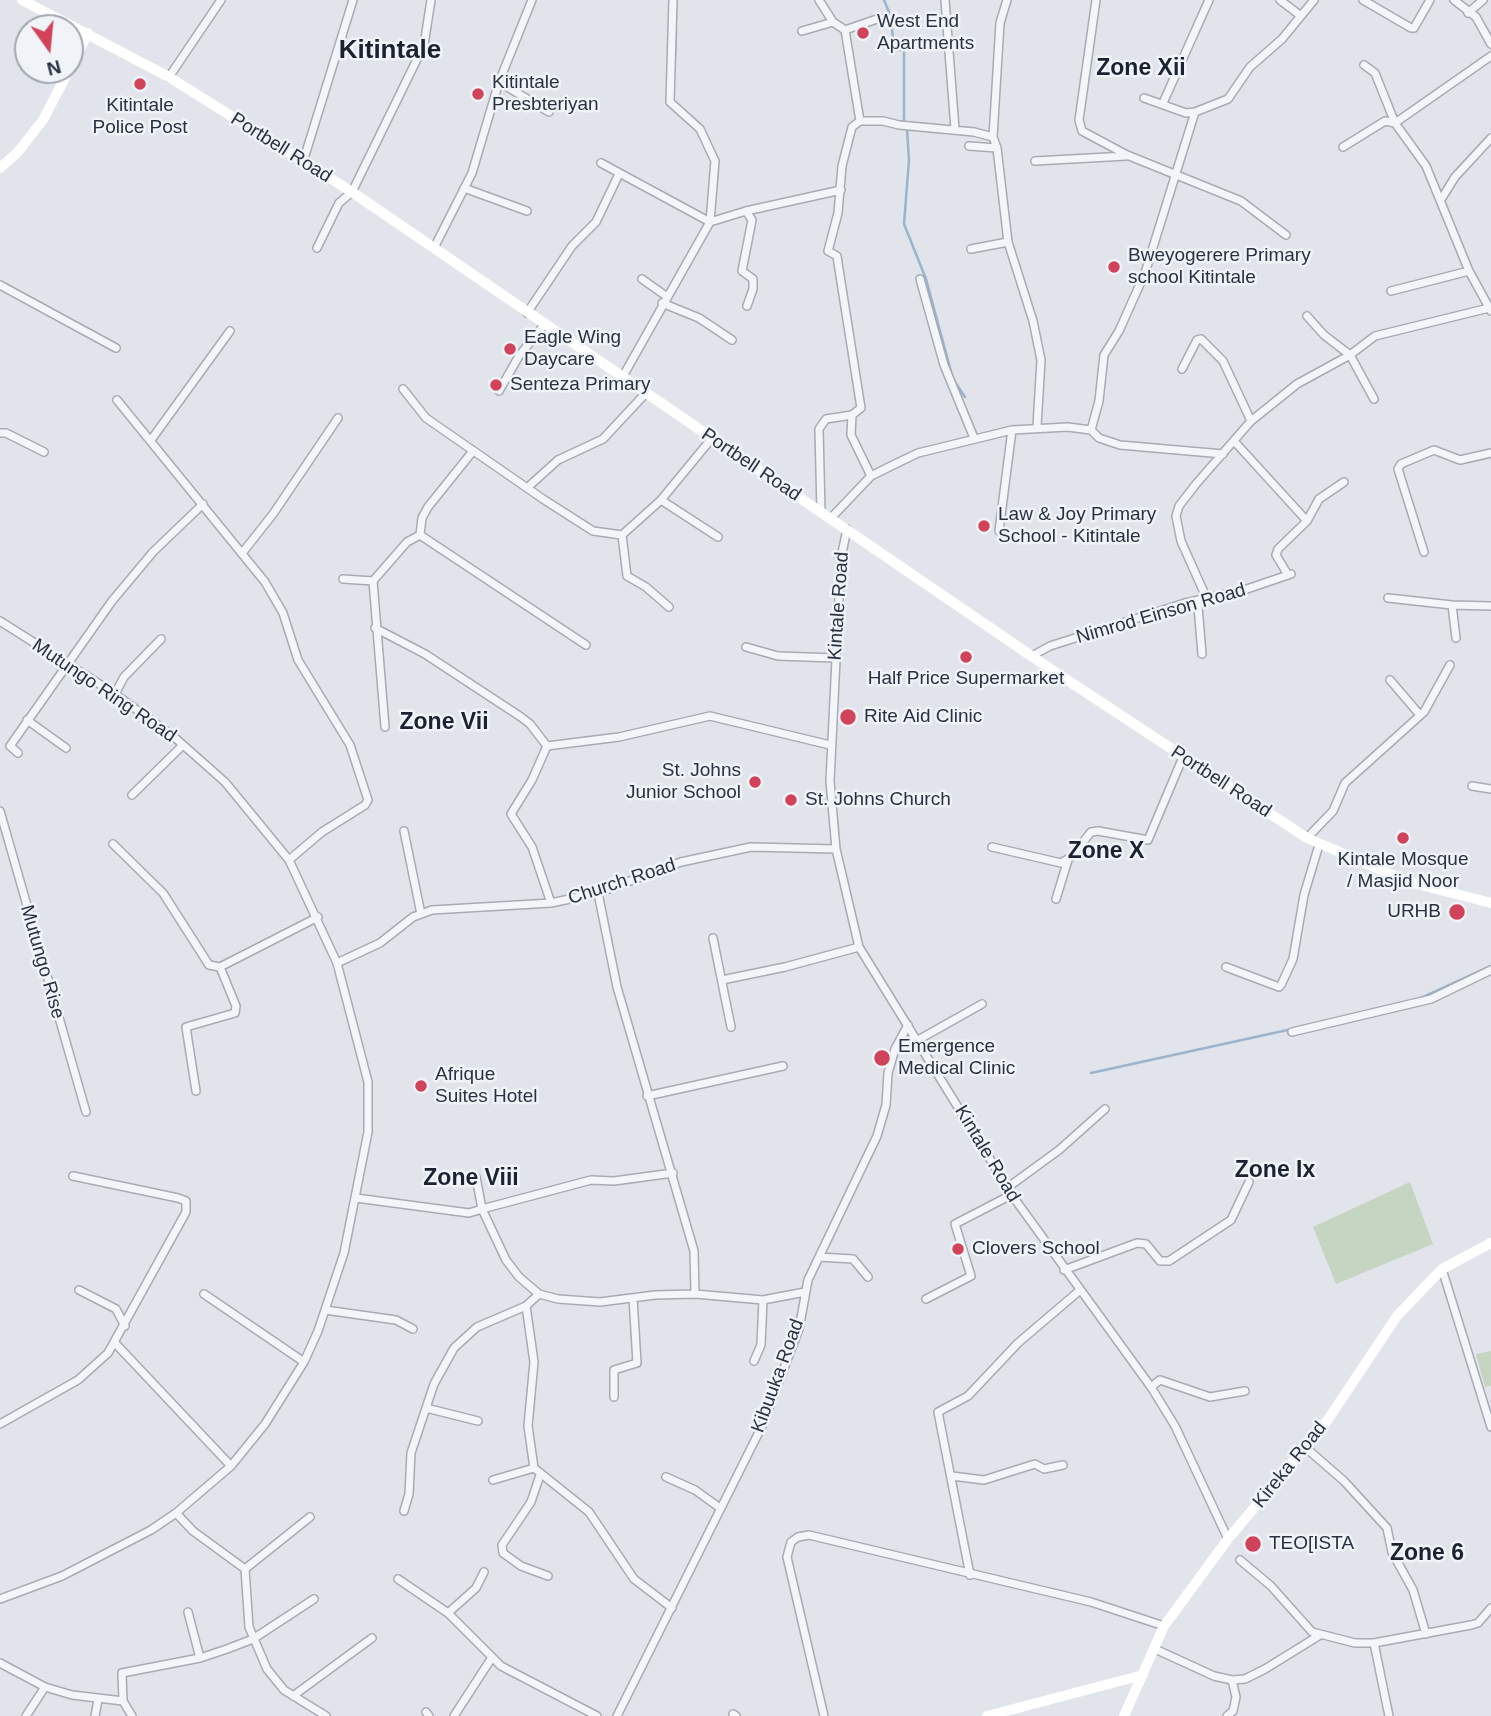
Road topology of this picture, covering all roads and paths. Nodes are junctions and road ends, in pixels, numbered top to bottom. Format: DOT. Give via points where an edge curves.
graph roads {
  1 [pos="22,0"];
  2 [pos="221,0"];
  3 [pos="353,0"];
  4 [pos="431,0"];
  5 [pos="532,0"];
  6 [pos="673,0"];
  7 [pos="819,0"];
  8 [pos="945,0"];
  9 [pos="1007,0"];
  10 [pos="1096,0"];
  11 [pos="1209,0"];
  12 [pos="1280,0"];
  13 [pos="1314,0"];
  14 [pos="1363,0"];
  15 [pos="1430,0"];
  16 [pos="1454,0"];
  17 [pos="1483,0"];
  18 [pos="42,5"];
  19 [pos="1468,13"];
  20 [pos="1300,16"];
  21 [pos="880,18"];
  22 [pos="833,22"];
  23 [pos="845,30"];
  24 [pos="802,31"];
  25 [pos="88,33"];
  26 [pos="84,41"];
  27 [pos="1491,44"];
  28 [pos="1491,56"];
  29 [pos="1364,65"];
  30 [pos="169,77"];
  31 [pos="499,82"];
  32 [pos="61,84"];
  33 [pos="1144,98"];
  34 [pos="1163,103"];
  35 [pos="549,111"];
  36 [pos="1195,112"];
  37 [pos="859,121"];
  38 [pos="1395,123"];
  39 [pos="955,129"];
  40 [pos="993,137"];
  41 [pos="1491,138"];
  42 [pos="969,146"];
  43 [pos="1343,147"];
  44 [pos="997,148"];
  45 [pos="1127,155"];
  46 [pos="303,162"];
  47 [pos="1035,162"];
  48 [pos="601,163"];
  49 [pos="0,168"];
  50 [pos="619,174"];
  51 [pos="1175,176"];
  52 [pos="464,188"];
  53 [pos="841,190"];
  54 [pos="352,192"];
  55 [pos="1442,198"];
  56 [pos="527,211"];
  57 [pos="746,211"];
  58 [pos="710,222"];
  59 [pos="1286,235"];
  60 [pos="1008,242"];
  61 [pos="317,248"];
  62 [pos="434,248"];
  63 [pos="971,249"];
  64 [pos="1469,271"];
  65 [pos="920,278"];
  66 [pos="642,279"];
  67 [pos="0,285"];
  68 [pos="1391,291"];
  69 [pos="664,299"];
  70 [pos="747,306"];
  71 [pos="1490,310"];
  72 [pos="527,313"];
  73 [pos="1307,316"];
  74 [pos="544,326"];
  75 [pos="230,331"];
  76 [pos="732,340"];
  77 [pos="116,348"];
  78 [pos="1350,355"];
  79 [pos="1182,369"];
  80 [pos="622,378"];
  81 [pos="403,389"];
  82 [pos="499,391"];
  83 [pos="645,394"];
  84 [pos="1374,399"];
  85 [pos="117,400"];
  86 [pos="852,415"];
  87 [pos="338,418"];
  88 [pos="1251,421"];
  89 [pos="1037,426"];
  90 [pos="1012,430"];
  91 [pos="1091,430"];
  92 [pos="0,433"];
  93 [pos="712,438"];
  94 [pos="974,438"];
  95 [pos="152,440"];
  96 [pos="1234,441"];
  97 [pos="473,451"];
  98 [pos="44,452"];
  99 [pos="1491,453"];
  100 [pos="1223,454"];
  101 [pos="871,476"];
  102 [pos="1344,482"];
  103 [pos="527,488"];
  104 [pos="661,500"];
  105 [pos="203,504"];
  106 [pos="826,515"];
  107 [pos="1307,521"];
  108 [pos="847,529"];
  109 [pos="999,531"];
  110 [pos="420,534"];
  111 [pos="622,536"];
  112 [pos="718,537"];
  113 [pos="243,552"];
  114 [pos="1424,552"];
  115 [pos="343,579"];
  116 [pos="373,581"];
  117 [pos="1206,597"];
  118 [pos="1388,598"];
  119 [pos="1452,605"];
  120 [pos="1491,606"];
  121 [pos="669,607"];
  122 [pos="0,621"];
  123 [pos="375,628"];
  124 [pos="1456,638"];
  125 [pos="161,639"];
  126 [pos="586,645"];
  127 [pos="746,647"];
  128 [pos="1202,654"];
  129 [pos="1032,656"];
  130 [pos="835,657"];
  131 [pos="69,665"];
  132 [pos="1450,665"];
  133 [pos="1390,680"];
  134 [pos="115,694"];
  135 [pos="1420,715"];
  136 [pos="27,720"];
  137 [pos="385,727"];
  138 [pos="183,745"];
  139 [pos="830,745"];
  140 [pos="547,746"];
  141 [pos="66,748"];
  142 [pos="18,753"];
  143 [pos="1183,757"];
  144 [pos="1472,786"];
  145 [pos="1491,789"];
  146 [pos="132,795"];
  147 [pos="0,811"];
  148 [pos="404,831"];
  149 [pos="1307,838"];
  150 [pos="113,844"];
  151 [pos="1319,845"];
  152 [pos="992,847"];
  153 [pos="836,849"];
  154 [pos="289,860"];
  155 [pos="1068,860"];
  156 [pos="598,893"];
  157 [pos="1056,899"];
  158 [pos="1491,903"];
  159 [pos="551,904"];
  160 [pos="421,914"];
  161 [pos="318,917"];
  162 [pos="713,939"];
  163 [pos="859,947"];
  164 [pos="337,964"];
  165 [pos="220,967"];
  166 [pos="1226,967"];
  167 [pos="1491,970"];
  168 [pos="722,979"];
  169 [pos="982,1004"];
  170 [pos="908,1025"];
  171 [pos="731,1027"];
  172 [pos="1292,1032"];
  173 [pos="918,1040"];
  174 [pos="783,1066"];
  175 [pos="196,1091"];
  176 [pos="647,1096"];
  177 [pos="1105,1108"];
  178 [pos="86,1112"];
  179 [pos="673,1172"];
  180 [pos="73,1176"];
  181 [pos="476,1177"];
  182 [pos="1249,1182"];
  183 [pos="1009,1191"];
  184 [pos="356,1198"];
  185 [pos="482,1209"];
  186 [pos="1491,1243"];
  187 [pos="819,1257"];
  188 [pos="1442,1269"];
  189 [pos="1064,1270"];
  190 [pos="868,1277"];
  191 [pos="79,1290"];
  192 [pos="805,1292"];
  193 [pos="1079,1292"];
  194 [pos="204,1294"];
  195 [pos="539,1294"];
  196 [pos="695,1294"];
  197 [pos="633,1298"];
  198 [pos="926,1299"];
  199 [pos="763,1300"];
  200 [pos="526,1306"];
  201 [pos="325,1311"];
  202 [pos="125,1326"];
  203 [pos="413,1329"];
  204 [pos="115,1343"];
  205 [pos="754,1361"];
  206 [pos="304,1362"];
  207 [pos="1151,1387"];
  208 [pos="1245,1391"];
  209 [pos="614,1398"];
  210 [pos="426,1408"];
  211 [pos="478,1421"];
  212 [pos="0,1424"];
  213 [pos="1491,1427"];
  214 [pos="1306,1448"];
  215 [pos="1063,1465"];
  216 [pos="231,1466"];
  217 [pos="534,1468"];
  218 [pos="540,1475"];
  219 [pos="952,1476"];
  220 [pos="666,1477"];
  221 [pos="493,1479"];
  222 [pos="720,1507"];
  223 [pos="404,1511"];
  224 [pos="176,1513"];
  225 [pos="310,1517"];
  226 [pos="1228,1539"];
  227 [pos="1240,1560"];
  228 [pos="245,1569"];
  229 [pos="484,1572"];
  230 [pos="970,1574"];
  231 [pos="548,1576"];
  232 [pos="398,1579"];
  233 [pos="0,1599"];
  234 [pos="314,1599"];
  235 [pos="672,1608"];
  236 [pos="1491,1608"];
  237 [pos="188,1612"];
  238 [pos="448,1613"];
  239 [pos="1164,1626"];
  240 [pos="1426,1634"];
  241 [pos="1320,1635"];
  242 [pos="372,1638"];
  243 [pos="253,1639"];
  244 [pos="1374,1643"];
  245 [pos="1154,1649"];
  246 [pos="200,1658"];
  247 [pos="491,1659"];
  248 [pos="0,1663"];
  249 [pos="1143,1675"];
  250 [pos="1232,1680"];
  251 [pos="45,1687"];
  252 [pos="293,1696"];
  253 [pos="98,1700"];
  254 [pos="123,1701"];
  255 [pos="26,1716"];
  256 [pos="95,1716"];
  257 [pos="132,1716"];
  258 [pos="326,1716"];
  259 [pos="454,1716"];
  260 [pos="597,1716"];
  261 [pos="617,1716"];
  262 [pos="824,1716"];
  263 [pos="987,1716"];
  264 [pos="1124,1716"];
  265 [pos="1227,1716"];
  266 [pos="1389,1716"];
  1 -- 18 [label="main road, Portbell Road"];
  2 -- 30 [label="street"];
  3 -- 46 [label="street"];
  4 -- 54 [label="street" via="424,46"];
  5 -- 31 [label="street"];
  6 -- 58 [label="street" via="670,102 699,129 715,161"];
  7 -- 22 [label="street"];
  8 -- 39 [label="street"];
  9 -- 40 [label="street" via="1000,23"];
  10 -- 45 [label="street" via="1079,124 1084,133"];
  11 -- 34 [label="street"];
  12 -- 20 [label="street"];
  13 -- 20 [label="street"];
  14 -- 15 [label="street" via="1411,28"];
  16 -- 19 [label="street"];
  17 -- 19 [label="street"];
  18 -- 25 [label="main road, Portbell Road"];
  19 -- 27 [label="street" via="1476,17"];
  20 -- 36 [label="street" via="1250,67 1228,99"];
  21 -- 23 [label="street"];
  22 -- 23 [label="street"];
  22 -- 24 [label="street"];
  23 -- 37 [label="street"];
  25 -- 26 [label="main road"];
  25 -- 30 [label="main road, Portbell Road"];
  28 -- 38 [label="street"];
  29 -- 38 [label="street" via="1375,73"];
  30 -- 46 [label="main road, Portbell Road"];
  31 -- 35 [label="street"];
  31 -- 52 [label="street"];
  32 -- 49 [label="main road" via="36,130"];
  33 -- 34 [label="street"];
  34 -- 36 [label="street"];
  36 -- 51 [label="street"];
  37 -- 39 [label="street"];
  37 -- 53 [label="street" via="845,148"];
  38 -- 43 [label="street" via="1385,121"];
  38 -- 55 [label="street"];
  39 -- 40 [label="street"];
  40 -- 44 [label="street"];
  41 -- 55 [label="street"];
  42 -- 44 [label="street"];
  44 -- 60 [label="street"];
  45 -- 47 [label="street"];
  45 -- 51 [label="street"];
  46 -- 54 [label="main road, Portbell Road"];
  48 -- 50 [label="street"];
  50 -- 58 [label="street"];
  50 -- 72 [label="street" via="596,222 572,246"];
  51 -- 59 [label="street" via="1241,201"];
  51 -- 91 [label="street" via="1145,274 1104,355"];
  52 -- 56 [label="street"];
  52 -- 62 [label="street"];
  53 -- 57 [label="street"];
  53 -- 86 [label="street" via="828,251 837,256 845,296 861,408"];
  54 -- 61 [label="street" via="339,203"];
  54 -- 62 [label="main road, Portbell Road"];
  55 -- 64 [label="street"];
  57 -- 58 [label="street"];
  57 -- 70 [label="street" via="752,220 742,271 752,279 754,289"];
  58 -- 69 [label="street"];
  60 -- 63 [label="street"];
  60 -- 89 [label="street" via="1041,360"];
  62 -- 72 [label="main road, Portbell Road"];
  64 -- 68 [label="street"];
  64 -- 71 [label="street"];
  65 -- 94 [label="street" via="944,365"];
  66 -- 69 [label="street"];
  67 -- 77 [label="street"];
  69 -- 76 [label="street"];
  69 -- 80 [label="street"];
  71 -- 78 [label="street" via="1376,335"];
  72 -- 74 [label="main road, Portbell Road"];
  73 -- 78 [label="street"];
  74 -- 80 [label="main road, Portbell Road"];
  74 -- 82 [label="street"];
  75 -- 95 [label="street"];
  78 -- 84 [label="street"];
  78 -- 88 [label="street" via="1297,384"];
  79 -- 88 [label="street" via="1201,339 1223,361"];
  80 -- 83 [label="main road, Portbell Road"];
  81 -- 97 [label="street" via="418,411"];
  83 -- 93 [label="main road, Portbell Road"];
  83 -- 103 [label="street" via="603,439 558,460"];
  85 -- 95 [label="street"];
  86 -- 101 [label="street" via="851,435"];
  86 -- 106 [label="street" via="826,419 819,429"];
  87 -- 113 [label="street"];
  88 -- 96 [label="street"];
  89 -- 90 [label="street"];
  89 -- 91 [label="street"];
  90 -- 94 [label="street"];
  90 -- 109 [label="street"];
  91 -- 100 [label="street" via="1120,445"];
  92 -- 98 [label="street"];
  93 -- 104 [label="street"];
  93 -- 106 [label="main road, Portbell Road"];
  94 -- 101 [label="street" via="918,453"];
  95 -- 105 [label="street"];
  96 -- 100 [label="street"];
  96 -- 107 [label="street"];
  97 -- 103 [label="street"];
  97 -- 110 [label="street" via="428,507"];
  99 -- 114 [label="street" via="1460,460 1434,450 1401,464 1398,469"];
  100 -- 117 [label="street" via="1177,511 1181,541"];
  101 -- 106 [label="street"];
  102 -- 107 [label="street" via="1320,499"];
  103 -- 111 [label="street" via="593,531"];
  104 -- 111 [label="street"];
  104 -- 112 [label="street"];
  105 -- 113 [label="street"];
  105 -- 131 [label="street" via="153,552 112,601"];
  106 -- 108 [label="main road, Portbell Road"];
  107 -- 117 [label="street, Nimrod Einson Road" via="1278,549 1276,555 1289,575"];
  108 -- 129 [label="main road, Portbell Road"];
  108 -- 130 [label="street, Kintale Road"];
  110 -- 116 [label="street" via="407,542"];
  110 -- 126 [label="street"];
  111 -- 121 [label="street" via="627,576"];
  113 -- 154 [label="street" via="283,613 298,660 351,745 368,800"];
  115 -- 116 [label="street"];
  116 -- 123 [label="street"];
  117 -- 128 [label="street" via="1198,606"];
  117 -- 129 [label="street, Nimrod Einson Road" via="1050,646"];
  118 -- 119 [label="street"];
  119 -- 120 [label="street"];
  119 -- 124 [label="street"];
  122 -- 131 [label="street, Mutungo Ring Road"];
  123 -- 137 [label="street"];
  123 -- 140 [label="street" via="425,654 521,717"];
  125 -- 134 [label="street" via="124,677"];
  127 -- 130 [label="street" via="778,656"];
  129 -- 143 [label="main road, Portbell Road"];
  130 -- 139 [label="street, Kintale Road"];
  131 -- 134 [label="street, Mutungo Ring Road"];
  131 -- 136 [label="street"];
  132 -- 135 [label="street"];
  133 -- 135 [label="street"];
  134 -- 138 [label="street, Mutungo Ring Road"];
  135 -- 149 [label="street" via="1345,783 1334,811"];
  136 -- 141 [label="street"];
  136 -- 142 [label="street" via="10,746"];
  138 -- 146 [label="street"];
  138 -- 154 [label="street, Mutungo Ring Road" via="225,782"];
  139 -- 140 [label="street" via="710,716 619,737"];
  139 -- 153 [label="street, Kintale Road"];
  140 -- 159 [label="street" via="511,814 532,848"];
  143 -- 149 [label="main road, Portbell Road"];
  143 -- 155 [label="street" via="1148,840 1091,832"];
  144 -- 145 [label="street"];
  147 -- 178 [label="street, Mutungo Rise"];
  148 -- 160 [label="street"];
  149 -- 151 [label="main road, Portbell Road"];
  150 -- 165 [label="street" via="163,893 209,965"];
  151 -- 158 [label="main road, Portbell Road" via="1409,882"];
  151 -- 166 [label="street" via="1304,895 1293,959 1281,985"];
  152 -- 155 [label="street" via="1061,863"];
  153 -- 156 [label="street, Church Road" via="751,847 723,851"];
  153 -- 163 [label="street, Kintale Road"];
  154 -- 161 [label="street, Mutungo Ring Road"];
  155 -- 157 [label="street"];
  156 -- 159 [label="street, Church Road"];
  156 -- 176 [label="street" via="617,987"];
  159 -- 160 [label="street, Church Road"];
  160 -- 164 [label="street, Church Road" via="380,943"];
  161 -- 164 [label="street, Mutungo Ring Road"];
  161 -- 165 [label="street"];
  162 -- 168 [label="street"];
  163 -- 168 [label="street"];
  163 -- 170 [label="street, Kintale Road"];
  164 -- 184 [label="street, Mutungo Ring Road" via="368,1082 368,1132"];
  165 -- 175 [label="street" via="235,1013 186,1027"];
  167 -- 172 [label="street" via="1431,999"];
  168 -- 171 [label="street"];
  169 -- 173 [label="street"];
  170 -- 173 [label="street, Kintale Road"];
  170 -- 187 [label="street, Kibuuka Road" via="888,1073 886,1105 877,1136"];
  173 -- 183 [label="street, Kintale Road"];
  174 -- 176 [label="street"];
  176 -- 179 [label="street"];
  177 -- 183 [label="street"];
  179 -- 185 [label="street" via="591,1180"];
  179 -- 196 [label="street" via="694,1251"];
  180 -- 202 [label="street" via="178,1198 188,1206"];
  181 -- 185 [label="street"];
  182 -- 189 [label="street" via="1231,1220 1169,1261 1160,1261 1146,1244 1137,1243"];
  183 -- 189 [label="street, Kintale Road"];
  183 -- 198 [label="street" via="955,1224 971,1276"];
  184 -- 185 [label="street" via="457,1212"];
  184 -- 201 [label="street, Mutungo Ring Road"];
  185 -- 195 [label="street" via="506,1260"];
  186 -- 188 [label="main road, Kireka Road"];
  187 -- 190 [label="street" via="852,1259"];
  187 -- 192 [label="street, Kibuuka Road"];
  188 -- 213 [label="street"];
  188 -- 214 [label="main road, Kireka Road" via="1397,1316"];
  189 -- 193 [label="street, Kintale Road"];
  191 -- 202 [label="street" via="116,1308"];
  192 -- 199 [label="street"];
  192 -- 222 [label="street, Kibuuka Road" via="799,1329 762,1426"];
  193 -- 207 [label="street, Kintale Road"];
  193 -- 219 [label="street" via="1018,1343 968,1396 938,1412"];
  194 -- 206 [label="street"];
  195 -- 197 [label="street" via="587,1302"];
  195 -- 200 [label="street"];
  196 -- 197 [label="street"];
  196 -- 199 [label="street"];
  197 -- 209 [label="street" via="636,1363 614,1370"];
  199 -- 205 [label="street" via="761,1345"];
  200 -- 210 [label="street" via="464,1336 434,1384"];
  200 -- 217 [label="street" via="534,1362 528,1426"];
  201 -- 203 [label="street" via="396,1321"];
  201 -- 206 [label="street, Mutungo Ring Road"];
  202 -- 204 [label="street"];
  204 -- 212 [label="street" via="78,1380"];
  204 -- 216 [label="street"];
  206 -- 216 [label="street, Mutungo Ring Road" via="265,1424"];
  207 -- 208 [label="street" via="1160,1380 1210,1397"];
  207 -- 226 [label="street, Kintale Road" via="1175,1426"];
  210 -- 211 [label="street"];
  210 -- 223 [label="street" via="411,1452"];
  214 -- 226 [label="main road, Kireka Road"];
  214 -- 240 [label="street" via="1387,1528 1392,1552 1413,1590"];
  215 -- 219 [label="street" via="1044,1469 1035,1464 984,1479"];
  216 -- 224 [label="street, Mutungo Ring Road"];
  217 -- 218 [label="street"];
  217 -- 221 [label="street"];
  218 -- 231 [label="street" via="525,1513 502,1545 503,1553 521,1566"];
  218 -- 235 [label="street" via="589,1512 634,1579"];
  219 -- 230 [label="street"];
  220 -- 222 [label="street"];
  222 -- 235 [label="street, Kibuuka Road"];
  224 -- 228 [label="street"];
  224 -- 233 [label="street, Mutungo Ring Road" via="62,1576"];
  225 -- 228 [label="street"];
  226 -- 239 [label="main road, Kireka Road"];
  227 -- 241 [label="street" via="1286,1601 1304,1626"];
  228 -- 243 [label="street"];
  229 -- 238 [label="street" via="476,1588"];
  230 -- 239 [label="street" via="1091,1602"];
  230 -- 262 [label="street" via="809,1535 791,1542 788,1566"];
  232 -- 238 [label="street"];
  234 -- 243 [label="street"];
  235 -- 261 [label="street, Kibuuka Road"];
  236 -- 240 [label="street" via="1478,1623"];
  237 -- 246 [label="street"];
  238 -- 247 [label="street"];
  239 -- 245 [label="main road, Kireka Road"];
  240 -- 244 [label="street"];
  241 -- 244 [label="street"];
  241 -- 250 [label="street" via="1265,1669"];
  242 -- 252 [label="street"];
  243 -- 246 [label="street"];
  243 -- 252 [label="street" via="275,1682"];
  244 -- 266 [label="street"];
  245 -- 249 [label="main road, Kireka Road"];
  245 -- 250 [label="street"];
  246 -- 254 [label="street" via="122,1673"];
  247 -- 259 [label="street"];
  247 -- 260 [label="street"];
  248 -- 251 [label="street"];
  249 -- 263 [label="main road"];
  249 -- 264 [label="main road, Kireka Road"];
  250 -- 265 [label="street" via="1236,1697"];
  251 -- 253 [label="street"];
  251 -- 255 [label="street"];
  252 -- 258 [label="street"];
  253 -- 254 [label="street"];
  253 -- 256 [label="street"];
  254 -- 257 [label="street"];
}
